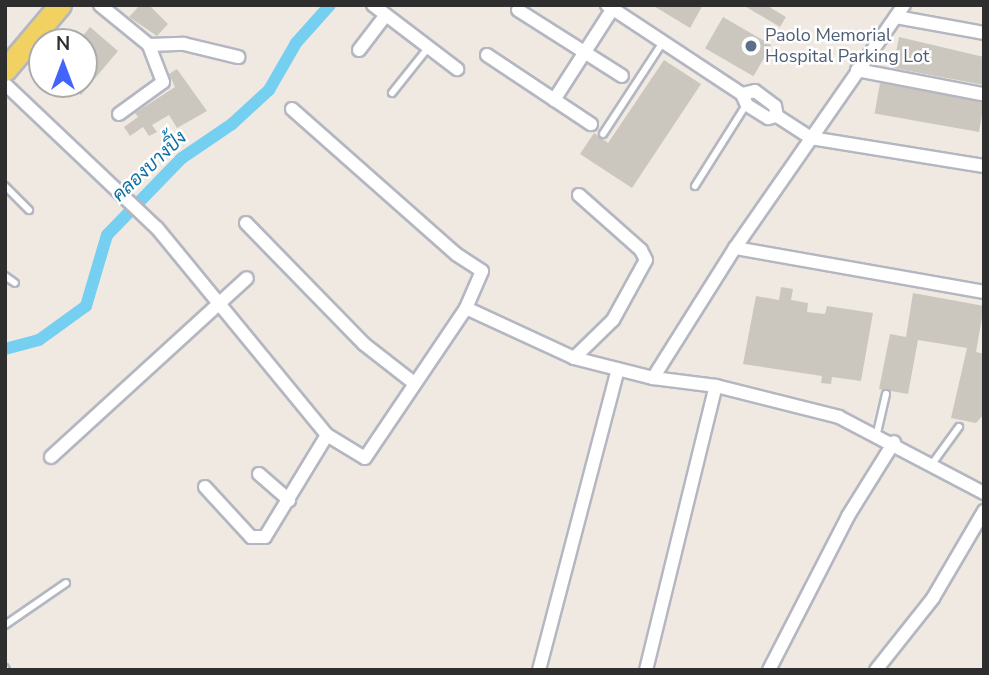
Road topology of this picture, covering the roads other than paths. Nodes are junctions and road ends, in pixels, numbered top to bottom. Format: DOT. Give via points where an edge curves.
graph roads {
  1 [pos="60,5"];
  2 [pos="100,5"];
  3 [pos="373,5"];
  4 [pos="904,5"];
  5 [pos="612,7"];
  6 [pos="518,10"];
  7 [pos="385,16"];
  8 [pos="895,17"];
  9 [pos="984,33"];
  10 [pos="663,42"];
  11 [pos="149,45"];
  12 [pos="428,48"];
  13 [pos="359,50"];
  14 [pos="585,53"];
  15 [pos="488,55"];
  16 [pos="238,57"];
  17 [pos="457,69"];
  18 [pos="5,70"];
  19 [pos="857,70"];
  20 [pos="622,76"];
  21 [pos="5,84"];
  22 [pos="392,93"];
  23 [pos="982,94"];
  24 [pos="745,99"];
  25 [pos="554,100"];
  26 [pos="292,109"];
  27 [pos="119,114"];
  28 [pos="591,124"];
  29 [pos="603,134"];
  30 [pos="811,138"];
  31 [pos="984,166"];
  32 [pos="5,186"];
  33 [pos="695,186"];
  34 [pos="579,195"];
  35 [pos="29,210"];
  36 [pos="246,223"];
  37 [pos="735,248"];
  38 [pos="5,276"];
  39 [pos="247,278"];
  40 [pos="15,283"];
  41 [pos="984,292"];
  42 [pos="219,304"];
  43 [pos="466,308"];
  44 [pos="574,358"];
  45 [pos="618,369"];
  46 [pos="653,378"];
  47 [pos="414,383"];
  48 [pos="716,386"];
  49 [pos="887,394"];
  50 [pos="959,427"];
  51 [pos="877,433"];
  52 [pos="327,435"];
  53 [pos="894,442"];
  54 [pos="51,457"];
  55 [pos="932,464"];
  56 [pos="259,474"];
  57 [pos="205,487"];
  58 [pos="984,493"];
  59 [pos="289,500"];
  60 [pos="984,511"];
  61 [pos="66,583"];
  62 [pos="5,625"];
  63 [pos="539,670"];
  64 [pos="646,670"];
  65 [pos="769,670"];
  66 [pos="876,670"];
  1 -- 18 [label="main road"];
  2 -- 11 [label="street"];
  3 -- 7 [label="street"];
  4 -- 8 [label="street"];
  5 -- 10 [label="street"];
  5 -- 14 [label="street"];
  6 -- 14 [label="street"];
  7 -- 12 [label="street"];
  7 -- 13 [label="street"];
  8 -- 9 [label="street"];
  8 -- 19 [label="street"];
  10 -- 24 [label="street"];
  10 -- 29 [label="lane"];
  11 -- 16 [label="street" via="184,44"];
  11 -- 27 [label="street" via="163,82"];
  12 -- 17 [label="street"];
  12 -- 22 [label="lane"];
  14 -- 20 [label="street"];
  14 -- 25 [label="street"];
  15 -- 25 [label="street"];
  19 -- 23 [label="street"];
  19 -- 30 [label="street"];
  21 -- 42 [label="street" via="157,228"];
  24 -- 30 [label="street" via="755,92 775,106 776,116"];
  24 -- 33 [label="lane"];
  25 -- 28 [label="street"];
  26 -- 43 [label="street" via="457,254 480,267 482,275"];
  30 -- 31 [label="street"];
  30 -- 37 [label="street"];
  32 -- 35 [label="lane"];
  34 -- 44 [label="street" via="641,250 646,260 613,320"];
  36 -- 47 [label="street" via="364,344"];
  37 -- 41 [label="street"];
  37 -- 46 [label="street"];
  38 -- 40 [label="lane"];
  39 -- 42 [label="street"];
  42 -- 52 [label="street"];
  42 -- 54 [label="street"];
  43 -- 44 [label="street"];
  43 -- 47 [label="street"];
  44 -- 45 [label="street"];
  45 -- 46 [label="street"];
  45 -- 63 [label="street"];
  46 -- 48 [label="street"];
  47 -- 52 [label="street" via="369,455 352,454"];
  48 -- 51 [label="street" via="839,417"];
  48 -- 64 [label="street"];
  49 -- 51 [label="lane"];
  50 -- 55 [label="lane"];
  51 -- 53 [label="street"];
  52 -- 59 [label="street"];
  53 -- 55 [label="street"];
  53 -- 65 [label="street" via="848,516"];
  55 -- 58 [label="street"];
  56 -- 59 [label="street"];
  57 -- 59 [label="street" via="258,539 271,532"];
  60 -- 66 [label="street" via="933,598"];
  61 -- 62 [label="lane"];
}
